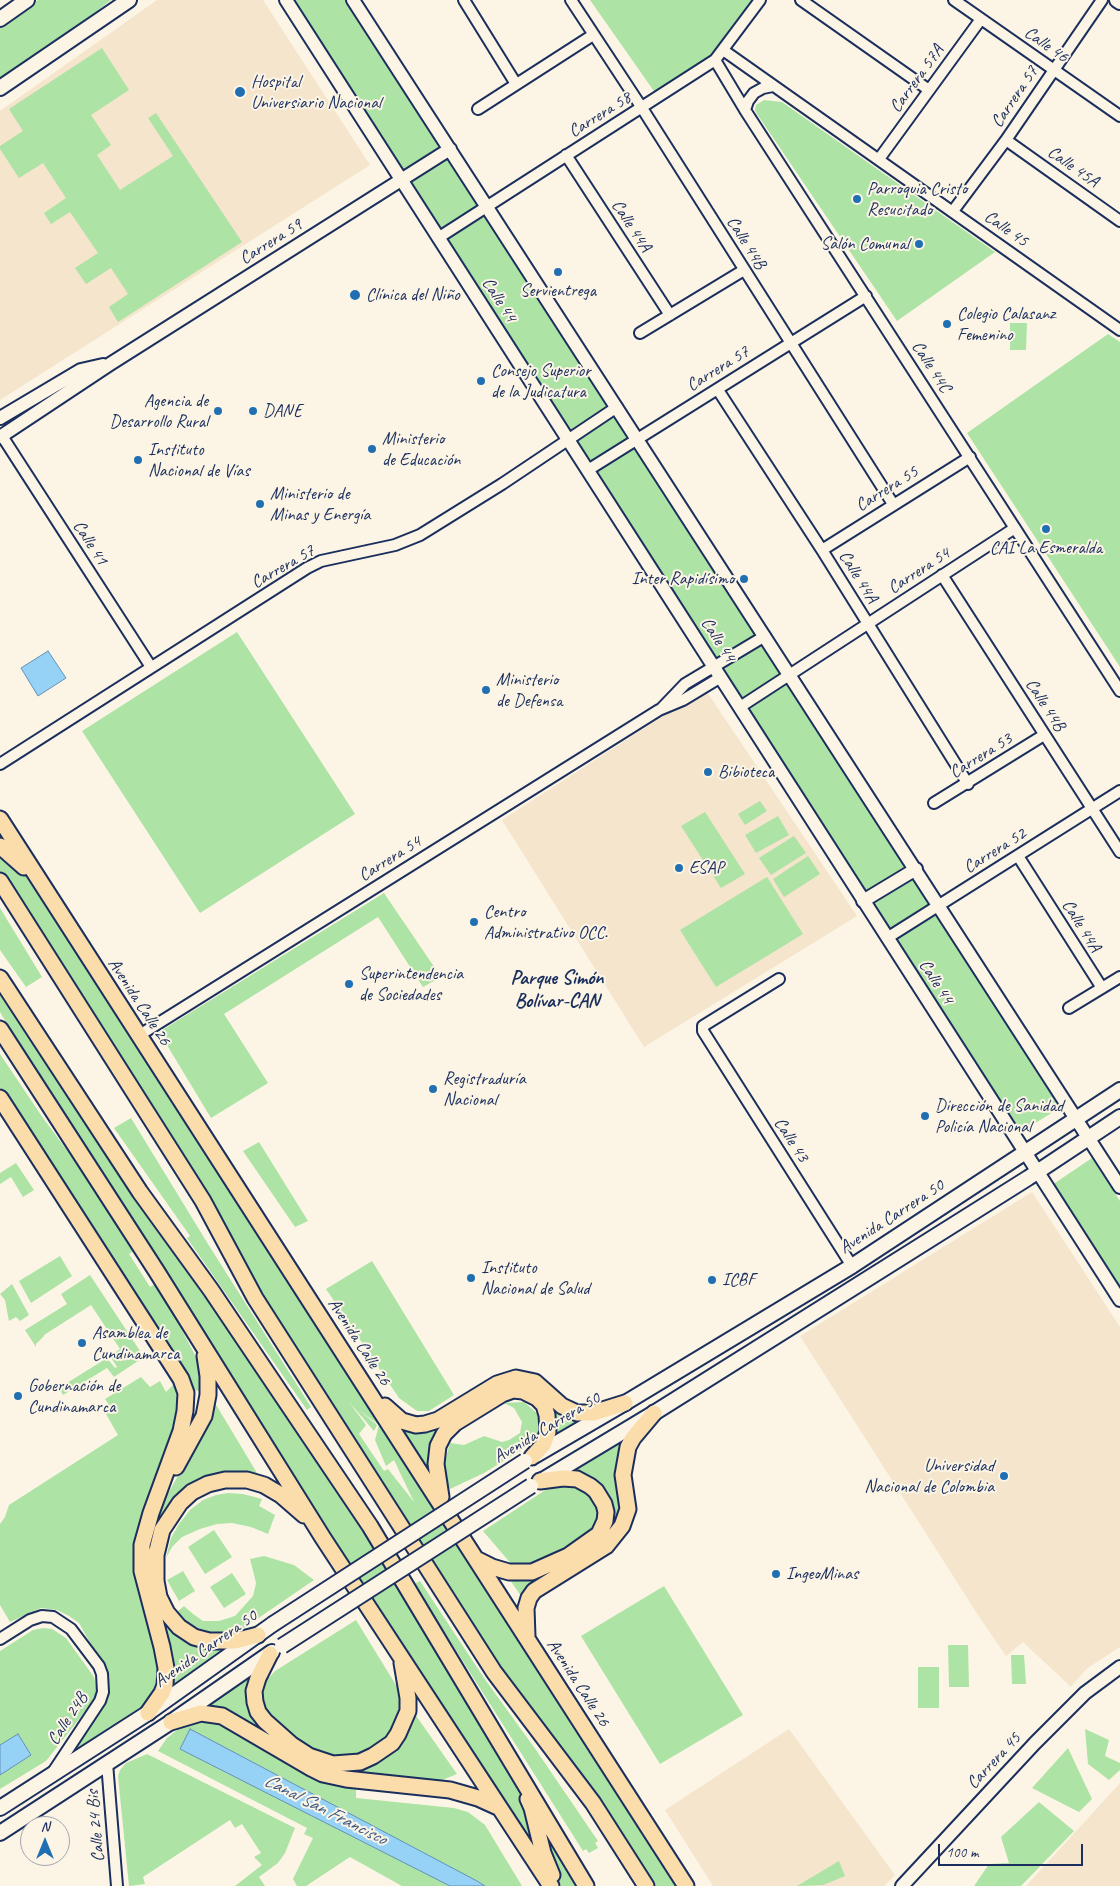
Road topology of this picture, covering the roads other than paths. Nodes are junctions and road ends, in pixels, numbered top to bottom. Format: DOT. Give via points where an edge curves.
graph roads {
  1 [pos="27,0"];
  2 [pos="129,0"];
  3 [pos="286,0"];
  4 [pos="354,0"];
  5 [pos="464,0"];
  6 [pos="572,0"];
  7 [pos="760,0"];
  8 [pos="800,0"];
  9 [pos="954,0"];
  10 [pos="1102,0"];
  11 [pos="1117,0"];
  12 [pos="1120,2"];
  13 [pos="0,19"];
  14 [pos="981,19"];
  15 [pos="593,35"];
  16 [pos="724,50"];
  17 [pos="715,60"];
  18 [pos="1054,70"];
  19 [pos="516,84"];
  20 [pos="773,86"];
  21 [pos="0,88"];
  22 [pos="929,90"];
  23 [pos="642,108"];
  24 [pos="478,109"];
  25 [pos="745,110"];
  26 [pos="1120,116"];
  27 [pos="1006,140"];
  28 [pos="450,149"];
  29 [pos="566,155"];
  30 [pos="879,159"];
  31 [pos="401,180"];
  32 [pos="487,207"];
  33 [pos="953,211"];
  34 [pos="1120,221"];
  35 [pos="438,238"];
  36 [pos="744,270"];
  37 [pos="866,296"];
  38 [pos="670,315"];
  39 [pos="1120,330"];
  40 [pos="640,333"];
  41 [pos="790,343"];
  42 [pos="110,364"];
  43 [pos="718,390"];
  44 [pos="617,407"];
  45 [pos="0,418"];
  46 [pos="1,437"];
  47 [pos="568,439"];
  48 [pos="637,439"];
  49 [pos="970,457"];
  50 [pos="588,470"];
  51 [pos="893,504"];
  52 [pos="1015,528"];
  53 [pos="822,550"];
  54 [pos="942,575"];
  55 [pos="868,623"];
  56 [pos="765,636"];
  57 [pos="152,667"];
  58 [pos="718,672"];
  59 [pos="789,674"];
  60 [pos="1120,691"];
  61 [pos="740,707"];
  62 [pos="1044,735"];
  63 [pos="0,764"];
  64 [pos="968,784"];
  65 [pos="1120,791"];
  66 [pos="934,803"];
  67 [pos="1092,809"];
  68 [pos="0,819"];
  69 [pos="0,846"];
  70 [pos="1120,852"];
  71 [pos="1018,856"];
  72 [pos="916,869"];
  73 [pos="0,881"];
  74 [pos="40,882"];
  75 [pos="863,901"];
  76 [pos="940,906"];
  77 [pos="887,938"];
  78 [pos="1120,977"];
  79 [pos="0,978"];
  80 [pos="779,978"];
  81 [pos="1102,988"];
  82 [pos="1069,1008"];
  83 [pos="0,1029"];
  84 [pos="138,1036"];
  85 [pos="0,1044"];
  86 [pos="30,1075"];
  87 [pos="1120,1090"];
  88 [pos="0,1098"];
  89 [pos="1120,1117"];
  90 [pos="1077,1118"];
  91 [pos="1088,1137"];
  92 [pos="1025,1152"];
  93 [pos="1038,1171"];
  94 [pos="1120,1187"];
  95 [pos="852,1266"];
  96 [pos="1120,1300"];
  97 [pos="202,1346"];
  98 [pos="360,1378"];
  99 [pos="625,1404"];
  100 [pos="654,1413"];
  101 [pos="529,1459"];
  102 [pos="536,1484"];
  103 [pos="157,1499"];
  104 [pos="443,1506"];
  105 [pos="314,1524"];
  106 [pos="477,1560"];
  107 [pos="258,1635"];
  108 [pos="527,1637"];
  109 [pos="0,1639"];
  110 [pos="276,1650"];
  111 [pos="399,1652"];
  112 [pos="1120,1667"];
  113 [pos="148,1713"];
  114 [pos="171,1722"];
  115 [pos="107,1764"];
  116 [pos="512,1764"];
  117 [pos="50,1777"];
  118 [pos="0,1808"];
  119 [pos="500,1808"];
  120 [pos="0,1832"];
  121 [pos="117,1886"];
  122 [pos="551,1886"];
  123 [pos="557,1886"];
  124 [pos="586,1886"];
  125 [pos="646,1886"];
  126 [pos="686,1886"];
  127 [pos="902,1886"];
  1 -- 13 [label="main road"];
  2 -- 21 [label="main road"];
  3 -- 31 [label="street, Calle 44"];
  4 -- 28 [label="street"];
  5 -- 19 [label="street"];
  6 -- 15 [label="street, Calle 44B"];
  7 -- 16 [label="street, Carrera 58"];
  8 -- 22 [label="street"];
  9 -- 14 [label="street, Calle 46"];
  10 -- 18 [label="street, Carrera 57"];
  11 -- 12 [label="main road"];
  14 -- 18 [label="street, Calle 46"];
  14 -- 22 [label="street, Carrera 57A"];
  15 -- 19 [label="street"];
  15 -- 23 [label="street, Calle 44B"];
  16 -- 17 [label="street, Carrera 58"];
  16 -- 20 [label="street, Calle 45"];
  17 -- 23 [label="street, Carrera 58"];
  17 -- 25 [label="street, Calle 44C"];
  18 -- 26 [label="street, Calle 46"];
  18 -- 27 [label="street, Carrera 57"];
  19 -- 24 [label="street"];
  20 -- 25 [label="street" via="754,93"];
  20 -- 30 [label="street, Calle 45"];
  22 -- 30 [label="street, Carrera 57A"];
  23 -- 29 [label="street, Carrera 58"];
  23 -- 36 [label="street, Calle 44B"];
  25 -- 37 [label="street, Calle 44C"];
  27 -- 33 [label="street, Carrera 57"];
  27 -- 34 [label="street, Calle 45A"];
  28 -- 31 [label="street, Carrera 59"];
  28 -- 32 [label="street"];
  29 -- 32 [label="street, Carrera 58"];
  29 -- 38 [label="street, Calle 44A"];
  30 -- 33 [label="street, Calle 45"];
  31 -- 35 [label="street, Calle 44"];
  31 -- 42 [label="street, Carrera 59"];
  32 -- 35 [label="street, Carrera 58"];
  32 -- 44 [label="street"];
  33 -- 39 [label="street, Calle 45"];
  35 -- 47 [label="street, Calle 44"];
  36 -- 38 [label="street"];
  36 -- 41 [label="street, Calle 44B"];
  37 -- 41 [label="street, Carrera 57"];
  37 -- 49 [label="street, Calle 44C"];
  38 -- 40 [label="street"];
  41 -- 43 [label="street, Carrera 57"];
  41 -- 51 [label="street, Calle 44B"];
  42 -- 45 [label="street, Carrera 59" via="81,370"];
  42 -- 46 [label="street, Carrera 59"];
  43 -- 48 [label="street, Carrera 57"];
  43 -- 53 [label="street, Calle 44A"];
  44 -- 47 [label="street, Carrera 57"];
  44 -- 48 [label="street"];
  46 -- 57 [label="street, Calle 41"];
  47 -- 50 [label="street, Calle 44"];
  47 -- 57 [label="street, Carrera 57" via="420,535 395,545 314,564"];
  48 -- 50 [label="street, Carrera 57"];
  48 -- 56 [label="street"];
  49 -- 51 [label="street, Carrera 55"];
  49 -- 52 [label="street, Calle 44C"];
  50 -- 58 [label="street, Calle 44"];
  51 -- 53 [label="street, Carrera 55"];
  52 -- 54 [label="street, Carrera 54"];
  52 -- 60 [label="street, Calle 44C"];
  53 -- 55 [label="street, Calle 44A"];
  54 -- 55 [label="street, Carrera 54"];
  54 -- 62 [label="street, Calle 44B"];
  55 -- 59 [label="street, Carrera 54"];
  55 -- 64 [label="street, Calle 44A"];
  56 -- 58 [label="street, Carrera 54"];
  56 -- 59 [label="street"];
  57 -- 63 [label="street, Carrera 57"];
  58 -- 61 [label="street, Calle 44"];
  58 -- 84 [label="street, Carrera 54" via="683,700 659,710"];
  59 -- 61 [label="street, Carrera 54"];
  59 -- 72 [label="street"];
  61 -- 75 [label="street, Calle 44"];
  62 -- 64 [label="street, Carrera 53"];
  62 -- 67 [label="street, Calle 44B"];
  64 -- 66 [label="street, Carrera 53"];
  65 -- 67 [label="street, Carrera 52"];
  67 -- 70 [label="street, Calle 44B"];
  67 -- 71 [label="street, Carrera 52"];
  68 -- 74 [label="main road, Avenida Calle 26"];
  69 -- 74 [label="main road"];
  71 -- 76 [label="street, Carrera 52"];
  71 -- 81 [label="street, Calle 44A"];
  72 -- 75 [label="street"];
  72 -- 76 [label="street"];
  73 -- 125 [label="main road" via="202,1201 255,1298 484,1655 593,1803"];
  74 -- 84 [label="main road, Avenida Calle 26"];
  75 -- 77 [label="street, Calle 44"];
  76 -- 77 [label="street, Carrera 52"];
  76 -- 90 [label="street"];
  77 -- 92 [label="street, Calle 44"];
  78 -- 81 [label="street"];
  79 -- 116 [label="main road" via="140,1192 211,1290 370,1526"];
  80 -- 95 [label="street, Calle 43" via="702,1026 703,1032"];
  81 -- 82 [label="street"];
  83 -- 86 [label="main road"];
  84 -- 98 [label="main road, Avenida Calle 26"];
  85 -- 86 [label="main road"];
  86 -- 97 [label="main road"];
  87 -- 90 [label="main road, Avenida Carrera 50"];
  88 -- 103 [label="main road" via="6,1117 184,1386 186,1411"];
  89 -- 91 [label="main road"];
  90 -- 91 [label="street"];
  90 -- 92 [label="main road, Avenida Carrera 50"];
  91 -- 93 [label="main road"];
  91 -- 94 [label="street"];
  92 -- 93 [label="street, Calle 44"];
  92 -- 95 [label="main road, Avenida Carrera 50"];
  93 -- 96 [label="street, Calle 44"];
  93 -- 100 [label="main road"];
  95 -- 99 [label="main road, Avenida Carrera 50"];
  97 -- 103 [label="main road" via="208,1376 204,1416"];
  97 -- 105 [label="main road"];
  98 -- 99 [label="main road" via="402,1422 416,1425 438,1420 497,1384 516,1378 535,1382 562,1406 577,1413 593,1413"];
  98 -- 104 [label="main road, Avenida Calle 26"];
  99 -- 101 [label="main road, Avenida Carrera 50"];
  100 -- 102 [label="main road"];
  100 -- 108 [label="main road" via="628,1447 623,1475 628,1509 622,1526 606,1546 534,1591 526,1608"];
  101 -- 104 [label="main road" via="543,1445 548,1432 547,1415 538,1398 513,1390 455,1423 441,1439 436,1464"];
  101 -- 107 [label="main road, Avenida Carrera 50, bridge"];
  102 -- 106 [label="main road" via="570,1478 590,1486 606,1512 599,1534 568,1556 532,1572 510,1572"];
  102 -- 110 [label="main road, bridge"];
  103 -- 113 [label="main road" via="142,1545 141,1563 166,1675 162,1693"];
  104 -- 106 [label="main road, Avenida Calle 26"];
  105 -- 107 [label="main road" via="272,1490 255,1482 232,1480 208,1484 192,1492 180,1503 162,1530 156,1555 156,1581 167,1613 179,1627 194,1637 209,1641 235,1641"];
  105 -- 111 [label="main road"];
  106 -- 108 [label="main road, Avenida Calle 26"];
  107 -- 113 [label="main road, Avenida Carrera 50"];
  108 -- 126 [label="main road, Avenida Calle 26"];
  109 -- 117 [label="street, Calle 24B" via="30,1620 53,1617 71,1628 99,1666 103,1683 100,1701"];
  110 -- 111 [label="main road" via="258,1678 254,1691 258,1712 278,1734 309,1756 333,1764 360,1762 384,1750 403,1725 408,1698"];
  110 -- 114 [label="main road"];
  111 -- 119 [label="main road"];
  112 -- 127 [label="street, Carrera 45" via="1086,1693 1035,1743"];
  113 -- 117 [label="main road, Avenida Carrera 50"];
  114 -- 115 [label="main road"];
  114 -- 119 [label="main road" via="201,1713 222,1716 323,1774 450,1790 480,1798"];
  115 -- 120 [label="main road"];
  115 -- 121 [label="street, Calle 24 Bis"];
  116 -- 123 [label="main road" via="532,1808 543,1853"];
  116 -- 124 [label="main road"];
  117 -- 118 [label="main road, Avenida Carrera 50"];
  119 -- 122 [label="main road"];
}
